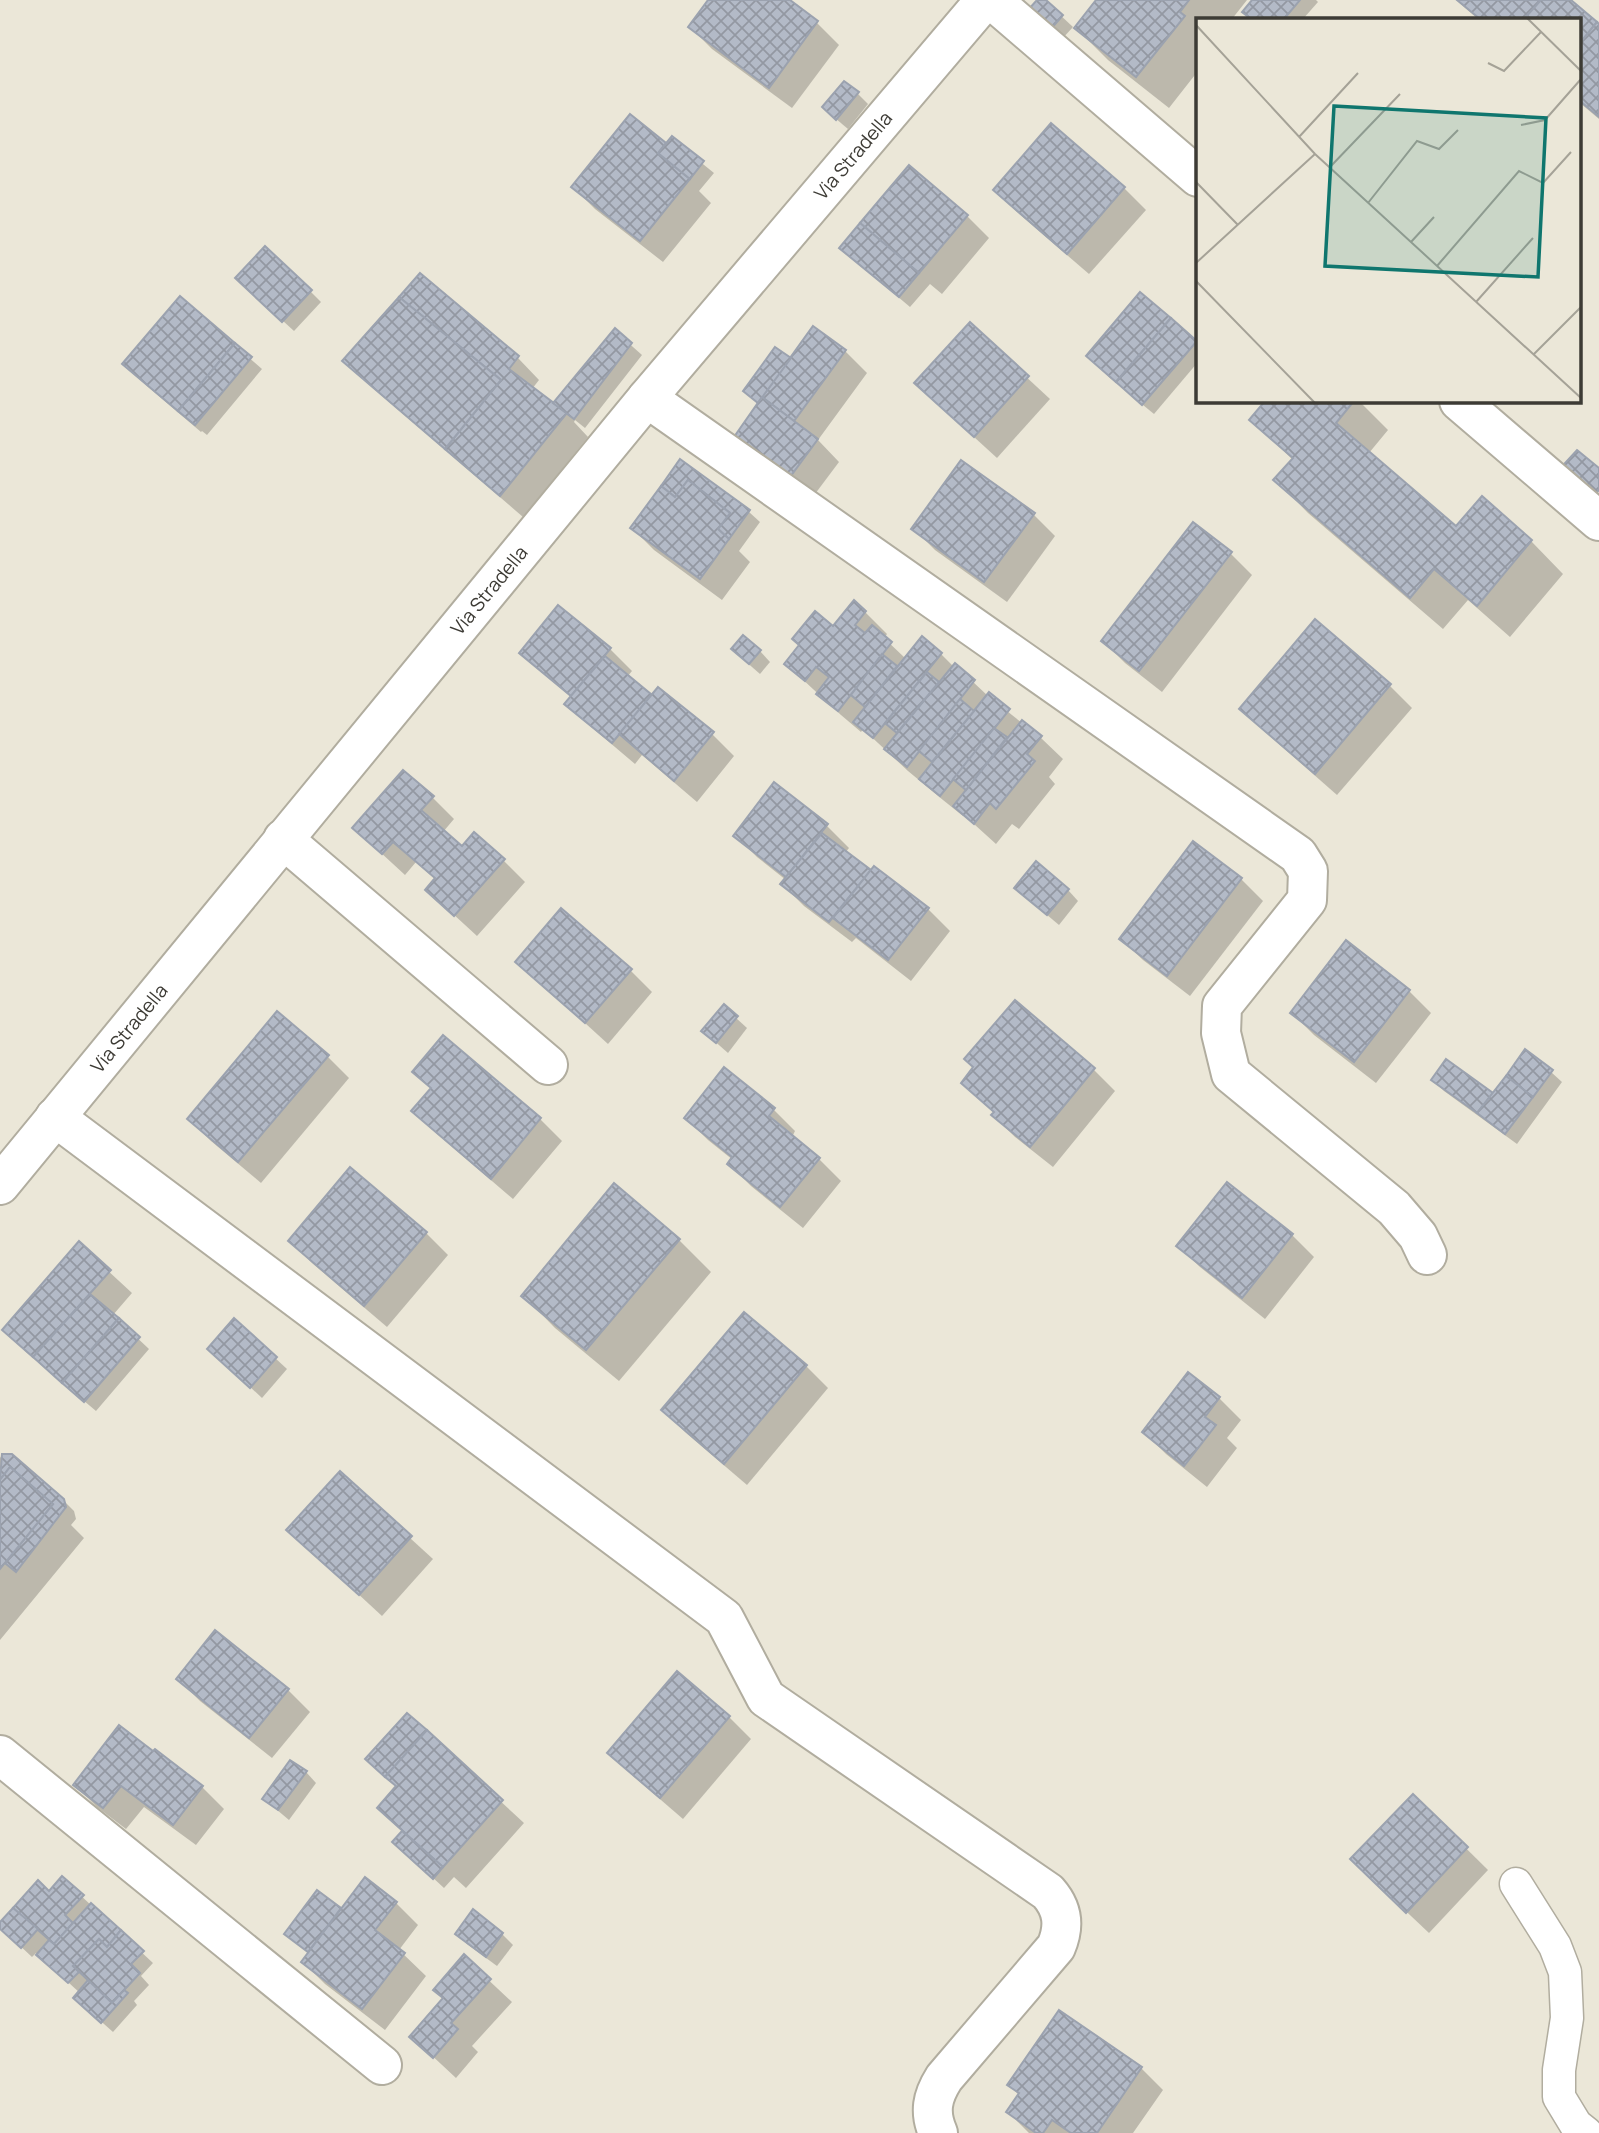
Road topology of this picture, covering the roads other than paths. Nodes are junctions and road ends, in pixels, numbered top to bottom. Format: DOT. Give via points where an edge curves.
graph roads {
  1 [pos="985,0"];
  2 [pos="992,0"];
  3 [pos="1196,175"];
  4 [pos="647,398"];
  5 [pos="1460,402"];
  6 [pos="1599,521"];
  7 [pos="283,839"];
  8 [pos="548,1065"];
  9 [pos="55,1117"];
  10 [pos="0,1185"];
  11 [pos="1427,1255"];
  12 [pos="0,1755"];
  13 [pos="1516,1884"];
  14 [pos="382,2065"];
  15 [pos="938,2133"];
  16 [pos="1586,2133"];
  1 -- 4 [label="street, Via Stradella"];
  2 -- 3 [label="street"];
  4 -- 7 [label="street, Via Stradella"];
  4 -- 11 [label="street" via="1298,855 1308,870 1307,900 1222,1006 1221,1033 1231,1074 1394,1208 1418,1236"];
  5 -- 6 [label="street"];
  7 -- 8 [label="street"];
  7 -- 9 [label="street, Via Stradella"];
  9 -- 10 [label="street, Via Stradella"];
  9 -- 15 [label="street" via="724,1618 766,1698 1056,1901 1062,1924 1056,1947 940,2084 932,2105"];
  12 -- 14 [label="street"];
  13 -- 16 [label="lane" via="1555,1946 1564,1972 1567,2018 1559,2097"];
}
